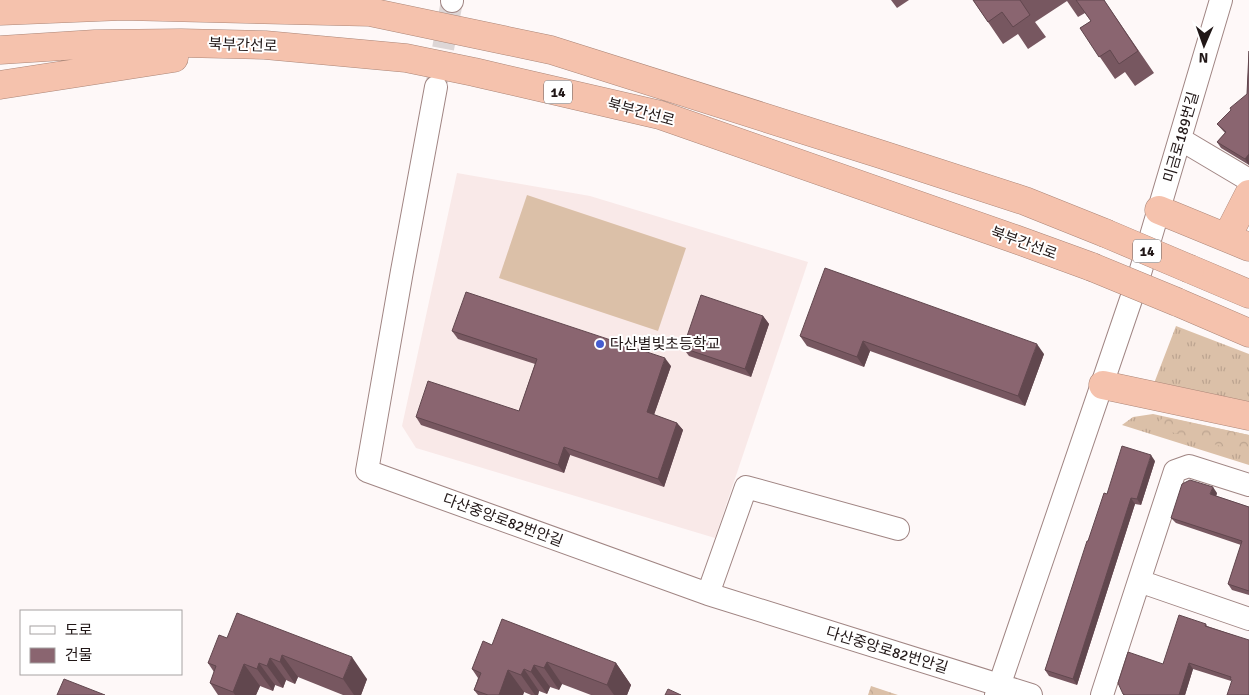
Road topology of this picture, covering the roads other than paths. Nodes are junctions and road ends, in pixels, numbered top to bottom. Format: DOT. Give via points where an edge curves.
graph roads {
  1 [pos="315,0"];
  2 [pos="1221,0"];
  3 [pos="0,11"];
  4 [pos="370,12"];
  5 [pos="265,45"];
  6 [pos="0,50"];
  7 [pos="0,85"];
  8 [pos="436,87"];
  9 [pos="1180,139"];
  10 [pos="1249,180"];
  11 [pos="1249,194"];
  12 [pos="1159,210"];
  13 [pos="1238,242"];
  14 [pos="1249,294"];
  15 [pos="1249,333"];
  16 [pos="1102,385"];
  17 [pos="1249,416"];
  18 [pos="1249,485"];
  19 [pos="898,529"];
  20 [pos="1139,582"];
  21 [pos="708,594"];
  22 [pos="1249,619"];
  23 [pos="998,690"];
  24 [pos="1031,695"];
  25 [pos="1102,695"];
  1 -- 4 [label="highway"];
  2 -- 9 [label="street, 미금로189번길"];
  3 -- 4 [label="highway, 북부간선로 / 14" via="123,6"];
  4 -- 14 [label="highway, 북부간선로 / 14, bridge" via="551,50 880,154 1016,198"];
  5 -- 6 [label="highway, 북부간선로 / 14" via="95,44"];
  5 -- 7 [label="highway"];
  5 -- 15 [label="highway, 북부간선로 / 14, bridge" via="406,58 660,115 1092,267"];
  8 -- 21 [label="street, 다산중앙로82번안길" via="367,471"];
  9 -- 10 [label="street"];
  9 -- 12 [label="street, 미금로189번길"];
  11 -- 13 [label="highway"];
  12 -- 13 [label="highway"];
  12 -- 16 [label="street, 미금로189번길"];
  16 -- 17 [label="highway"];
  16 -- 23 [label="street, 미금로189번길"];
  18 -- 20 [label="street" via="1189,466 1175,471"];
  19 -- 21 [label="street" via="746,487"];
  20 -- 22 [label="street"];
  20 -- 25 [label="street"];
  21 -- 23 [label="street, 다산중앙로82번안길"];
  23 -- 24 [label="street, 다산중앙로82번안길"];
}
